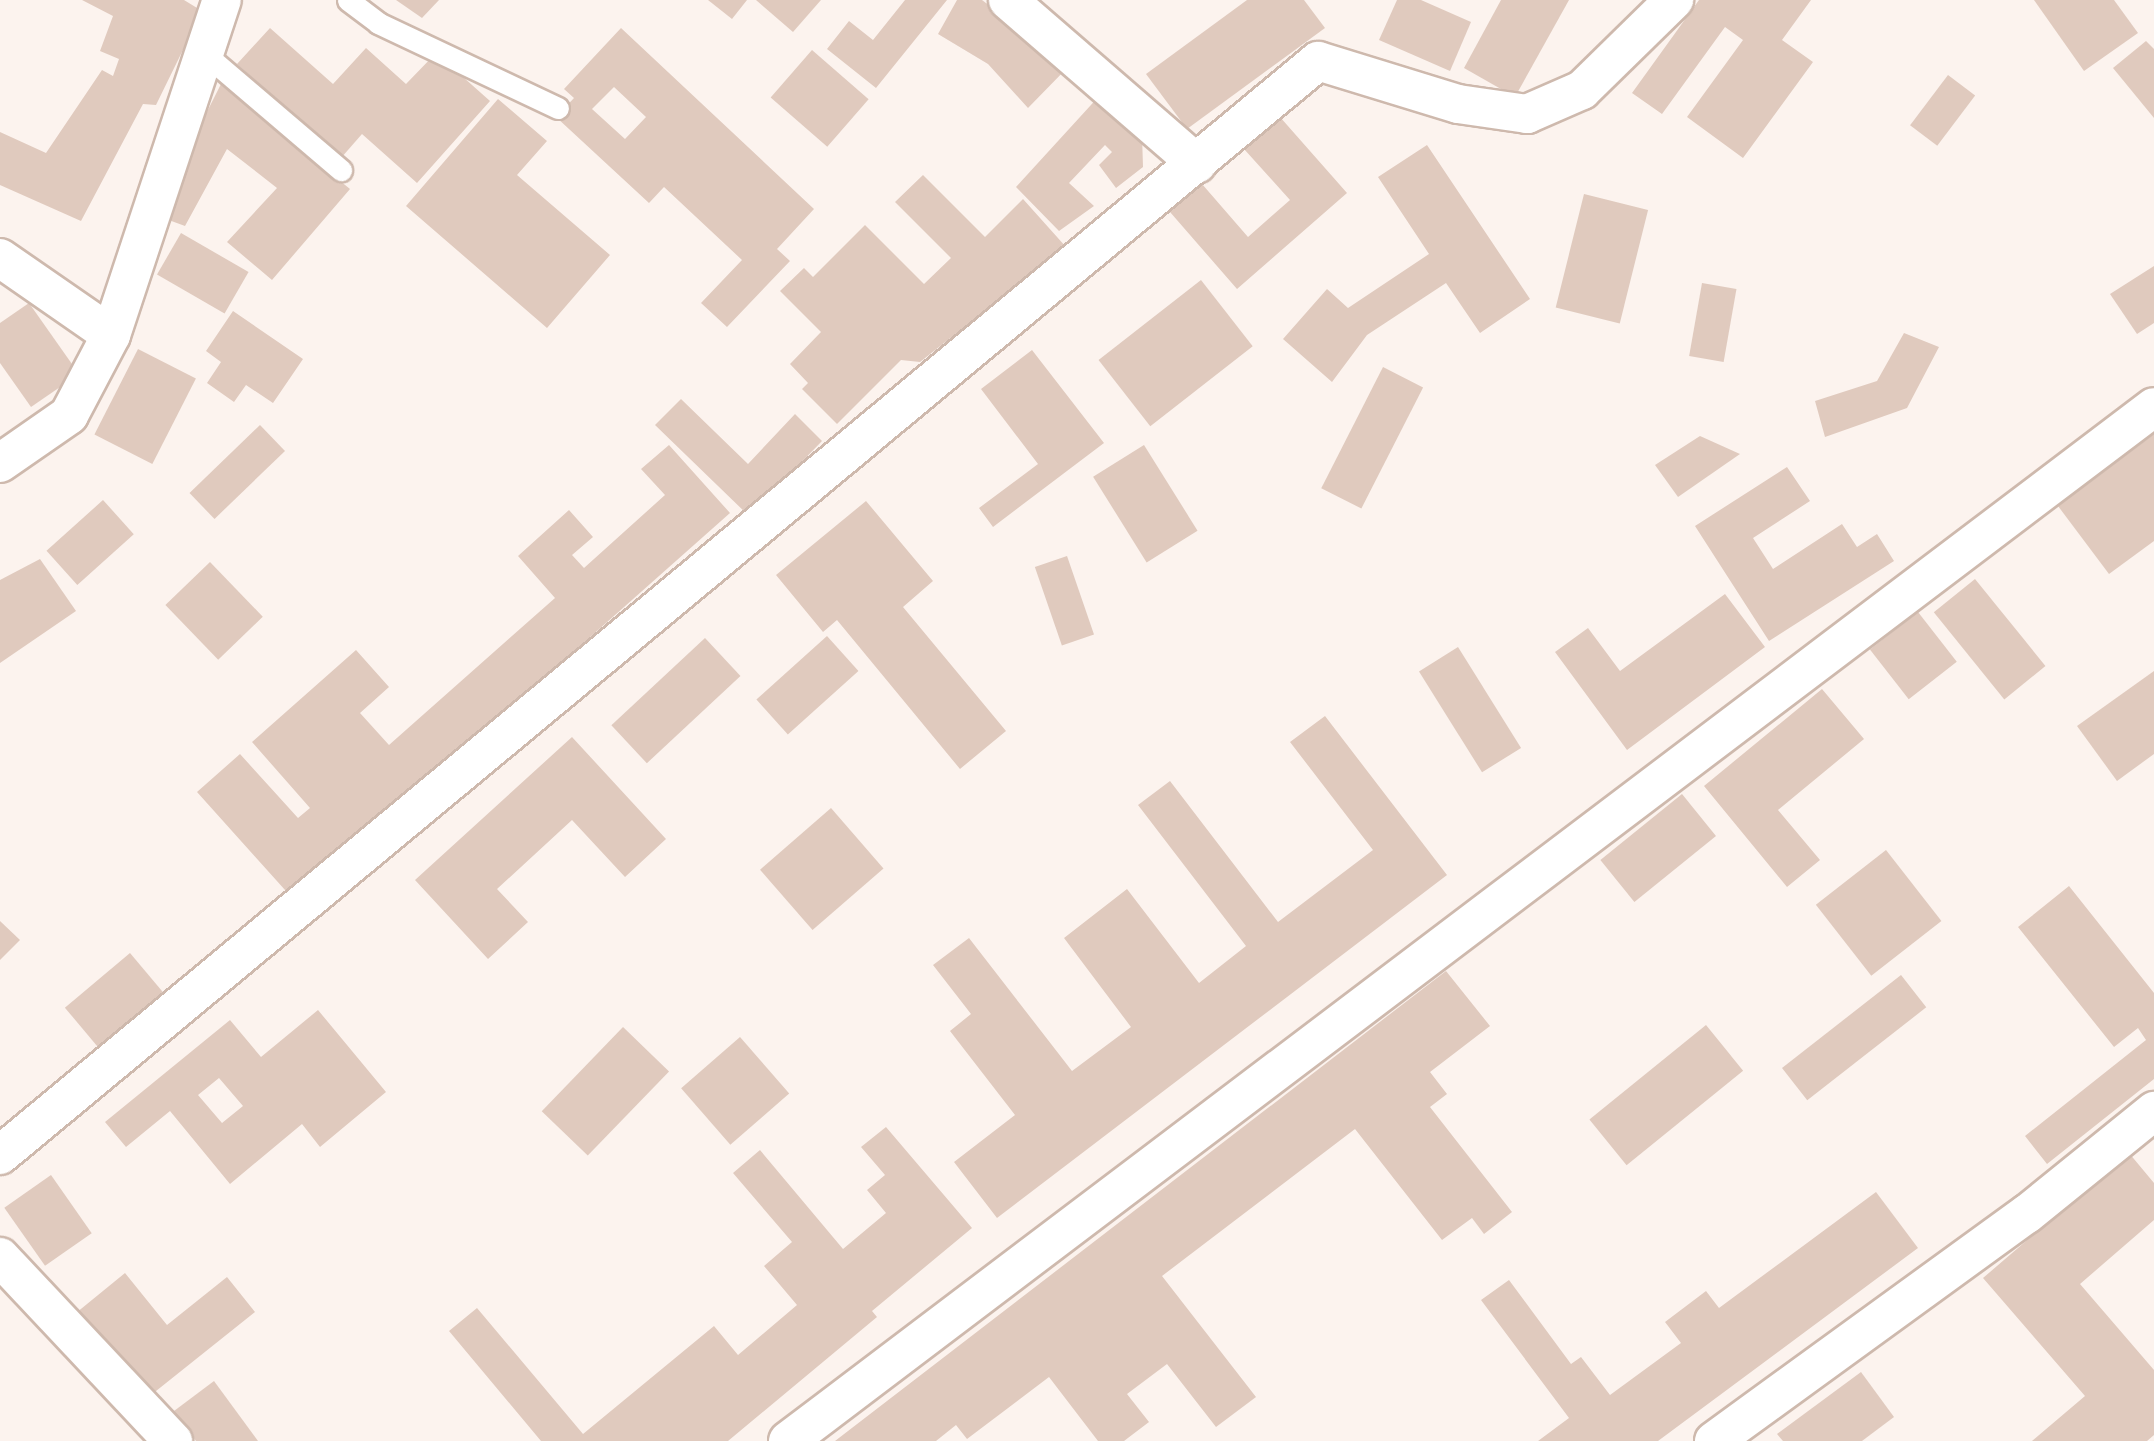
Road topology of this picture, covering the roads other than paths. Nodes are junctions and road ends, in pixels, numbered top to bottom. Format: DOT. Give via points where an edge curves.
graph roads {
  1 [pos="222,0"];
  2 [pos="348,0"];
  3 [pos="1008,0"];
  4 [pos="1674,0"];
  5 [pos="205,54"];
  6 [pos="558,108"];
  7 [pos="1197,164"];
  8 [pos="341,170"];
  9 [pos="0,258"];
  10 [pos="111,335"];
  11 [pos="2154,407"];
  12 [pos="0,463"];
  13 [pos="2154,1111"];
  14 [pos="0,1156"];
  15 [pos="0,1256"];
  16 [pos="173,1441"];
  17 [pos="788,1441"];
  18 [pos="1714,1441"];
  1 -- 5 [label="street"];
  2 -- 6 [label="lane" via="379,23"];
  3 -- 7 [label="street"];
  4 -- 7 [label="street" via="1581,90 1527,114 1458,104 1318,61"];
  5 -- 8 [label="lane"];
  5 -- 10 [label="street"];
  7 -- 14 [label="street"];
  9 -- 10 [label="street"];
  10 -- 12 [label="street" via="69,415"];
  11 -- 17 [label="street"];
  13 -- 18 [label="street" via="2027,1214"];
  15 -- 16 [label="street"];
}
